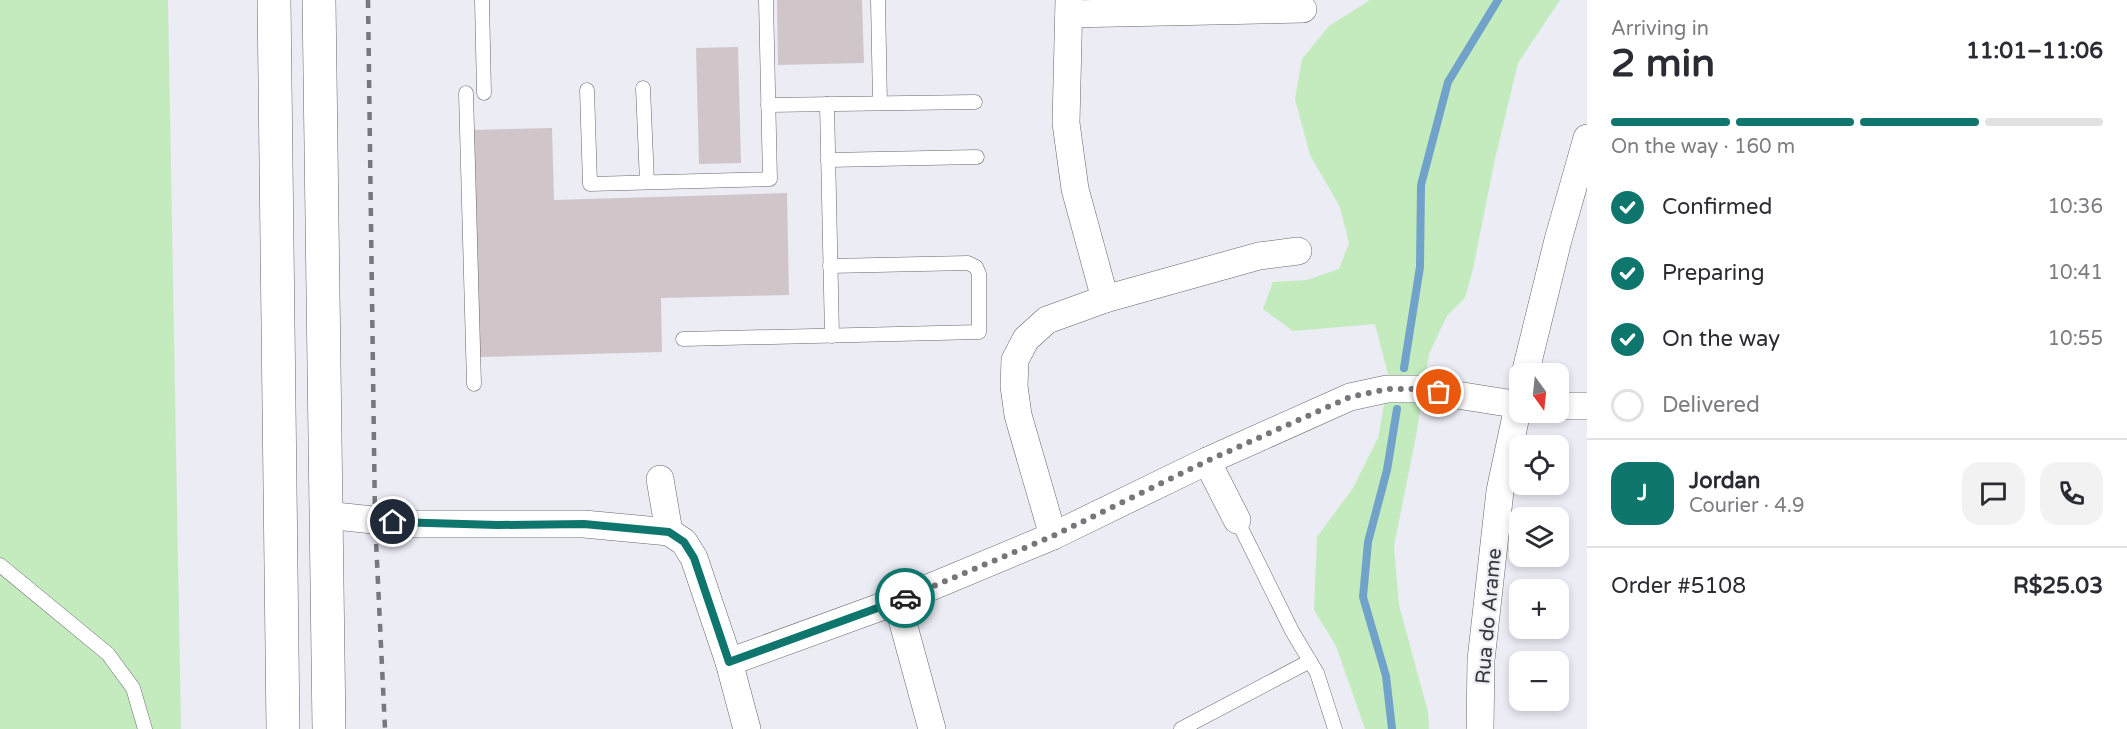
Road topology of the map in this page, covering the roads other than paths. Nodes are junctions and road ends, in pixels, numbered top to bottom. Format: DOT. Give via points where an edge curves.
graph roads {
  1 [pos="274,0"];
  2 [pos="319,0"];
  3 [pos="482,0"];
  4 [pos="766,0"];
  5 [pos="878,0"];
  6 [pos="1069,7"];
  7 [pos="1303,9"];
  8 [pos="643,88"];
  9 [pos="587,90"];
  10 [pos="466,93"];
  11 [pos="484,93"];
  12 [pos="975,102"];
  13 [pos="880,103"];
  14 [pos="827,104"];
  15 [pos="768,105"];
  16 [pos="1585,153"];
  17 [pos="977,157"];
  18 [pos="828,160"];
  19 [pos="647,182"];
  20 [pos="1298,251"];
  21 [pos="830,266"];
  22 [pos="1105,299"];
  23 [pos="832,336"];
  24 [pos="683,339"];
  25 [pos="1528,363"];
  26 [pos="474,384"];
  27 [pos="1509,401"];
  28 [pos="1569,406"];
  29 [pos="1587,406"];
  30 [pos="1515,423"];
  31 [pos="1207,461"];
  32 [pos="660,479"];
  33 [pos="326,515"];
  34 [pos="1236,520"];
  35 [pos="669,532"];
  36 [pos="1053,536"];
  37 [pos="0,565"];
  38 [pos="897,601"];
  39 [pos="1310,661"];
  40 [pos="729,662"];
  41 [pos="145,729"];
  42 [pos="283,729"];
  43 [pos="328,729"];
  44 [pos="747,729"];
  45 [pos="932,729"];
  46 [pos="1181,729"];
  47 [pos="1335,729"];
  48 [pos="1480,729"];
  1 -- 42 [label="highway"];
  2 -- 33 [label="highway"];
  3 -- 11 [label="lane"];
  4 -- 15 [label="lane"];
  5 -- 13 [label="lane"];
  6 -- 7 [label="street"];
  6 -- 22 [label="street" via="1066,123 1075,189"];
  8 -- 19 [label="lane"];
  9 -- 19 [label="lane" via="590,184"];
  10 -- 26 [label="lane"];
  12 -- 13 [label="lane"];
  13 -- 14 [label="lane"];
  14 -- 15 [label="lane"];
  14 -- 18 [label="lane"];
  15 -- 19 [label="lane" via="770,179"];
  16 -- 25 [label="street" via="1558,240"];
  17 -- 18 [label="lane"];
  18 -- 21 [label="lane"];
  20 -- 22 [label="street" via="1259,256"];
  21 -- 23 [label="lane"];
  21 -- 23 [label="lane" via="968,262 979,274 979,332"];
  22 -- 36 [label="street" via="1047,320 1026,339 1015,360 1018,415"];
  23 -- 24 [label="lane"];
  27 -- 31 [label="street" via="1419,389 1387,389 1350,397"];
  28 -- 29 [label="street"];
  30 -- 48 [label="street, Rua do Arame" via="1500,491 1481,660"];
  31 -- 34 [label="street"];
  31 -- 36 [label="street"];
  32 -- 35 [label="street"];
  33 -- 35 [label="street" via="411,524 584,524"];
  33 -- 43 [label="highway"];
  34 -- 39 [label="lane"];
  35 -- 40 [label="street" via="684,542 694,558"];
  36 -- 38 [label="street"];
  37 -- 41 [label="lane" via="108,654 133,688"];
  38 -- 40 [label="street"];
  38 -- 45 [label="street"];
  39 -- 46 [label="lane"];
  39 -- 47 [label="lane" via="1328,701"];
  40 -- 44 [label="street"];
}
